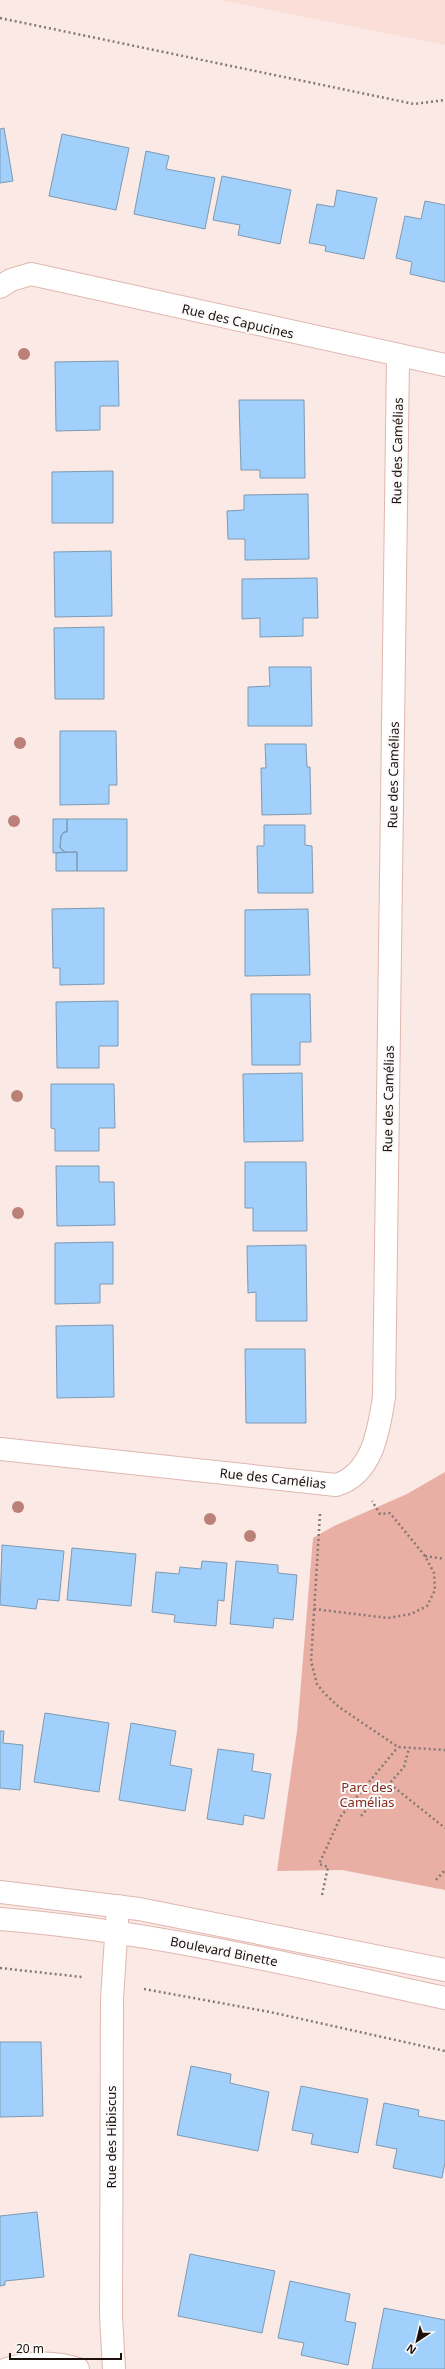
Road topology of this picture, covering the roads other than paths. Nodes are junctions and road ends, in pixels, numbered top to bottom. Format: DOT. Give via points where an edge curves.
graph roads {
  1 [pos="0,287"];
  2 [pos="398,357"];
  3 [pos="445,366"];
  4 [pos="0,1449"];
  5 [pos="0,1892"];
  6 [pos="118,1906"];
  7 [pos="0,1919"];
  8 [pos="116,1932"];
  9 [pos="445,1970"];
  10 [pos="445,1998"];
  11 [pos="7,2369"];
  12 [pos="78,2369"];
  13 [pos="114,2369"];
  1 -- 2 [label="street, Rue des Capucines" via="11,280 31,274"];
  2 -- 3 [label="street, Rue des Capucines"];
  2 -- 4 [label="street, Rue des Camélias" via="384,1397 373,1446 355,1475 345,1482 323,1484"];
  5 -- 6 [label="street, Boulevard Binette"];
  6 -- 8 [label="street, Rue des Hibiscus"];
  6 -- 9 [label="street, Boulevard Binette" via="252,1930"];
  7 -- 8 [label="street, Boulevard Binette"];
  8 -- 10 [label="street, Boulevard Binette" via="266,1959"];
  8 -- 13 [label="street, Rue des Hibiscus" via="112,2015 111,2316"];
  11 -- 12 [label="street" via="45,2362"];
}
